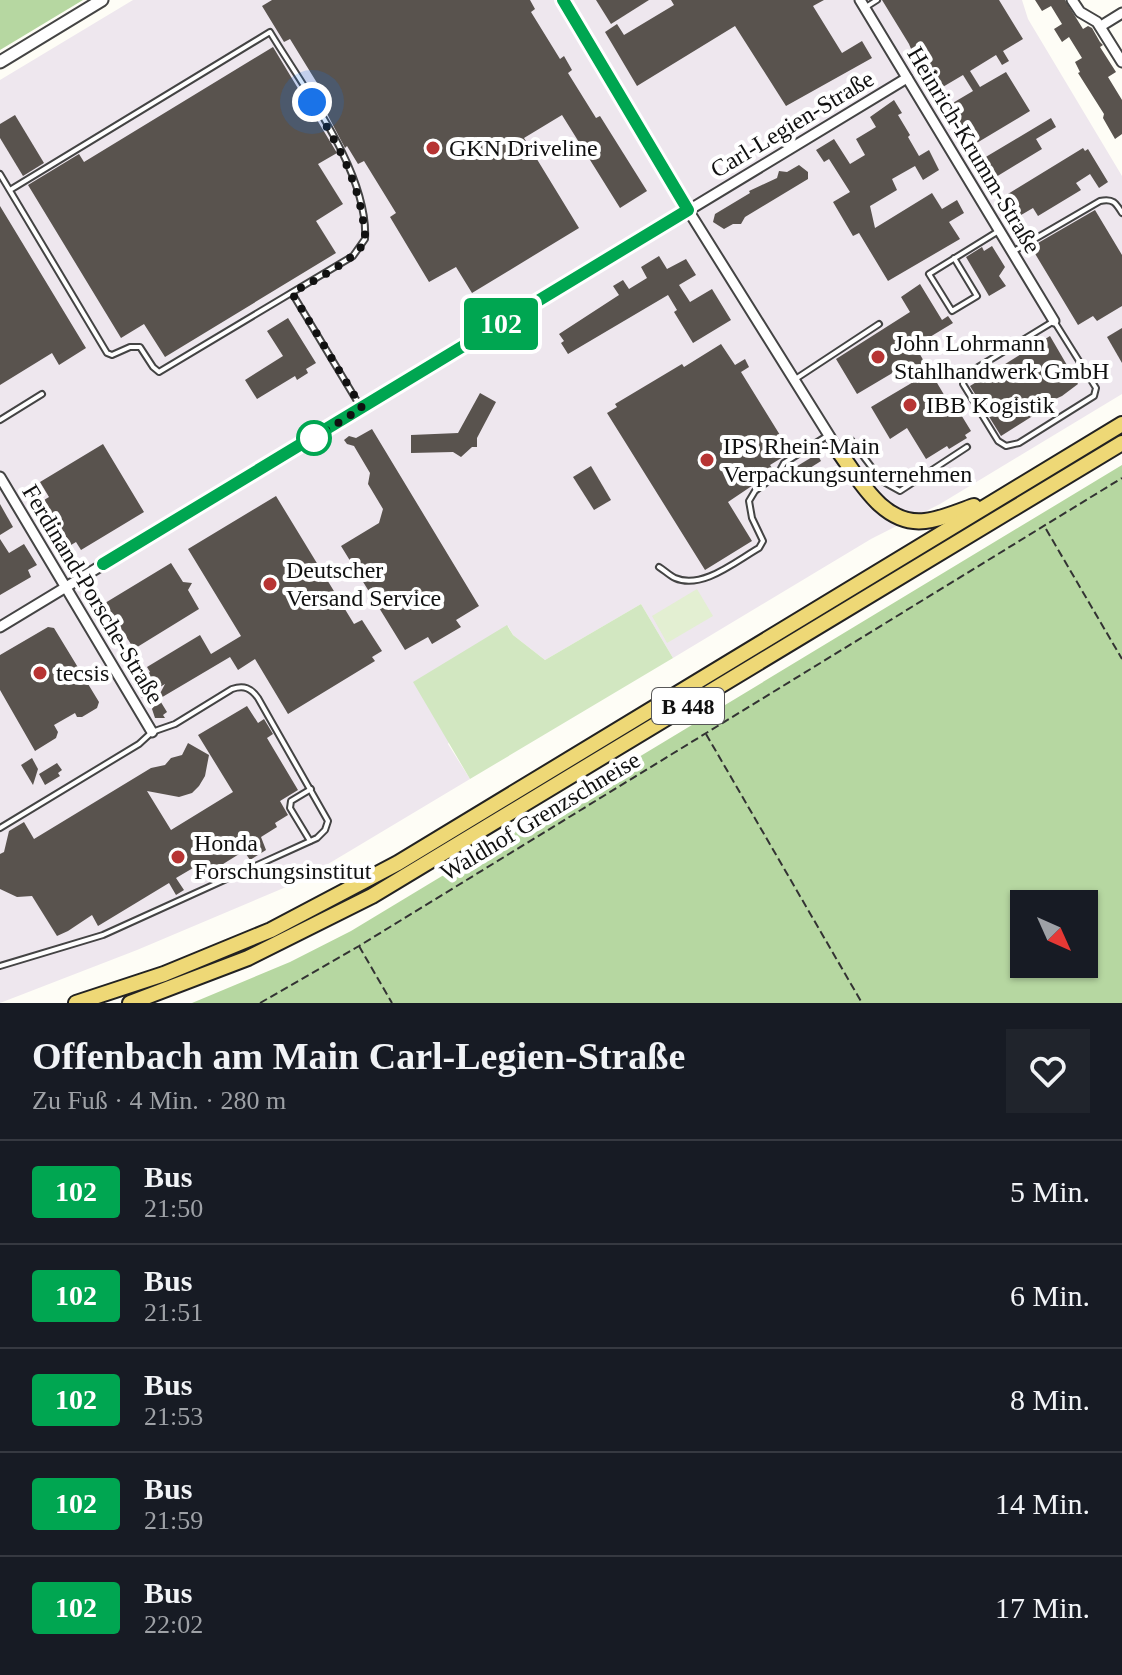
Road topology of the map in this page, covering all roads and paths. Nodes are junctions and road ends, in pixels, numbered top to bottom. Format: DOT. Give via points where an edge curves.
graph roads {
  1 [pos="102,0"];
  2 [pos="563,0"];
  3 [pos="877,0"];
  4 [pos="1072,0"];
  5 [pos="862,4"];
  6 [pos="1122,13"];
  7 [pos="1101,26"];
  8 [pos="0,62"];
  9 [pos="1122,62"];
  10 [pos="907,78"];
  11 [pos="0,174"];
  12 [pos="10,190"];
  13 [pos="688,210"];
  14 [pos="1122,213"];
  15 [pos="999,231"];
  16 [pos="1012,252"];
  17 [pos="954,258"];
  18 [pos="292,293"];
  19 [pos="1054,321"];
  20 [pos="879,324"];
  21 [pos="795,380"];
  22 [pos="42,394"];
  23 [pos="362,408"];
  24 [pos="0,420"];
  25 [pos="1122,424"];
  26 [pos="829,435"];
  27 [pos="1122,443"];
  28 [pos="967,447"];
  29 [pos="839,450"];
  30 [pos="0,477"];
  31 [pos="1122,478"];
  32 [pos="1001,497"];
  33 [pos="1045,527"];
  34 [pos="659,567"];
  35 [pos="65,587"];
  36 [pos="0,627"];
  37 [pos="1122,659"];
  38 [pos="152,732"];
  39 [pos="706,734"];
  40 [pos="311,789"];
  41 [pos="0,828"];
  42 [pos="310,842"];
  43 [pos="359,946"];
  44 [pos="0,966"];
  45 [pos="76,1003"];
  46 [pos="130,1003"];
  47 [pos="260,1003"];
  48 [pos="392,1003"];
  49 [pos="862,1003"];
  1 -- 8 [label="street"];
  2 -- 13 [label="street"];
  3 -- 5 [label="lane"];
  4 -- 7 [label="street"];
  5 -- 10 [label="street, Heinrich-Krumm-Straße"];
  6 -- 7 [label="street"];
  7 -- 9 [label="street"];
  10 -- 13 [label="street, Carl-Legien-Straße"];
  10 -- 15 [label="street, Heinrich-Krumm-Straße"];
  11 -- 12 [label="lane"];
  12 -- 18 [label="lane" via="112,355 140,347 153,367 163,371"];
  12 -- 18 [label="lane" via="270,32 349,166 365,232 353,256"];
  13 -- 21 [label="street"];
  13 -- 23 [label="street, Carl-Legien-Straße"];
  14 -- 16 [label="lane" via="1115,201 1100,201"];
  15 -- 16 [label="street, Heinrich-Krumm-Straße"];
  15 -- 17 [label="lane"];
  16 -- 19 [label="street, Heinrich-Krumm-Straße"];
  17 -- 17 [label="lane" via="977,296 952,311 929,274"];
  18 -- 23 [label="lane"];
  19 -- 19 [label="lane" via="1096,388 1094,396 1006,446 963,384 965,375"];
  20 -- 21 [label="lane"];
  21 -- 26 [label="street"];
  22 -- 24 [label="lane"];
  23 -- 35 [label="street, Carl-Legien-Straße"];
  25 -- 32 [label="main road, B 448"];
  26 -- 29 [label="street"];
  26 -- 34 [label="lane" via="784,463 755,491 749,501 763,541 759,548 703,579 674,578"];
  27 -- 46 [label="main road, B 448" via="393,885 248,958"];
  28 -- 29 [label="lane" via="900,491 882,481 851,440"];
  29 -- 32 [label="main road" via="873,499 908,519 932,520"];
  30 -- 35 [label="street, Ferdinand-Porsche-Straße"];
  31 -- 33 [label="path, Waldhof Grenzschneise"];
  32 -- 45 [label="main road, B 448" via="385,871 271,930"];
  33 -- 37 [label="path"];
  33 -- 39 [label="path, Waldhof Grenzschneise"];
  35 -- 36 [label="street, Carl-Legien-Straße"];
  35 -- 38 [label="street, Ferdinand-Porsche-Straße"];
  38 -- 40 [label="lane" via="232,689 247,687"];
  38 -- 41 [label="lane"];
  39 -- 43 [label="path, Waldhof Grenzschneise"];
  39 -- 49 [label="path"];
  40 -- 42 [label="lane" via="328,821"];
  40 -- 42 [label="lane" via="291,801 290,808"];
  42 -- 44 [label="lane" via="103,935"];
  43 -- 47 [label="path, Waldhof Grenzschneise"];
  43 -- 48 [label="path"];
}
